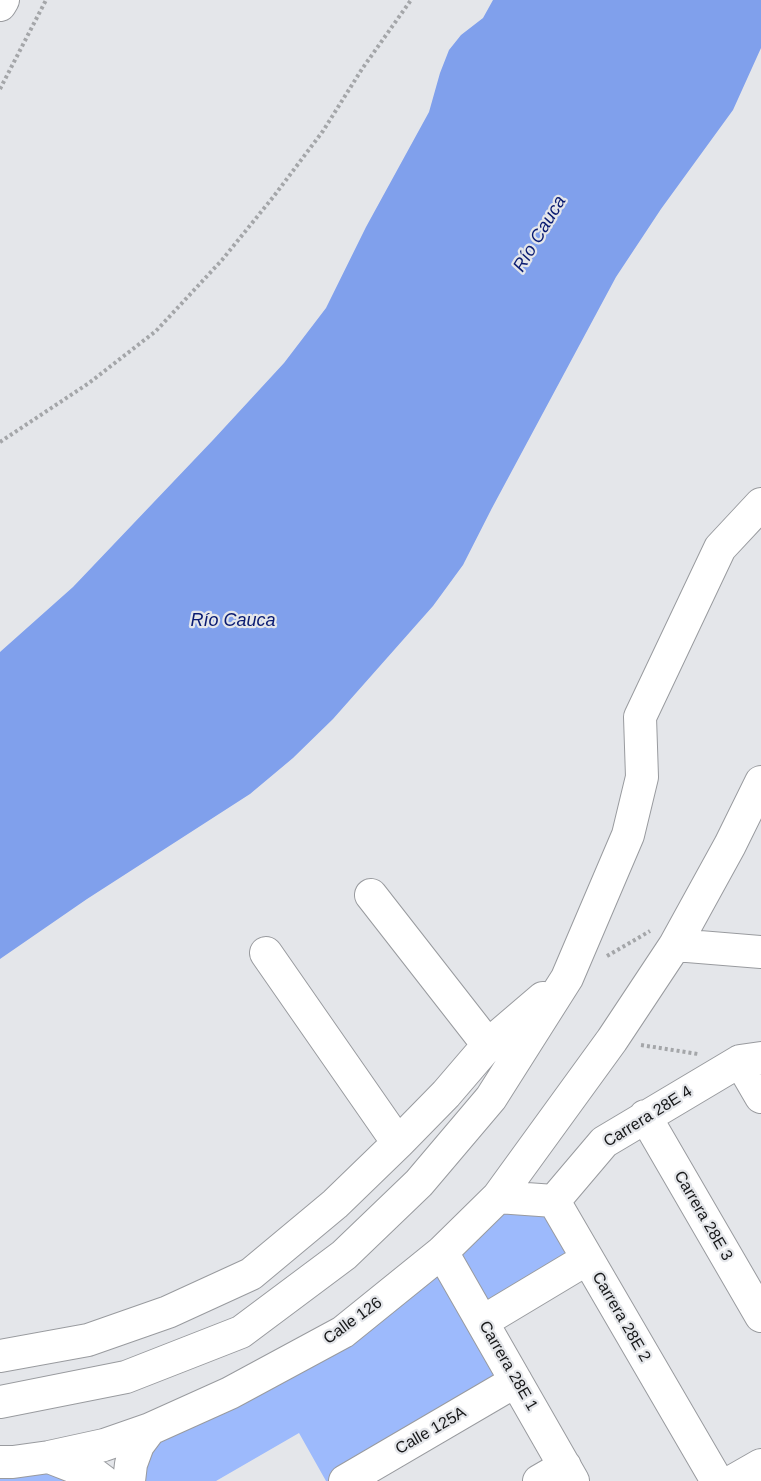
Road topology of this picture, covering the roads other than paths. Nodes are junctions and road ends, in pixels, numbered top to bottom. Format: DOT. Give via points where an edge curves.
graph roads {
  1 [pos="3,0"];
  2 [pos="0,5"];
  3 [pos="761,504"];
  4 [pos="761,782"];
  5 [pos="371,895"];
  6 [pos="665,936"];
  7 [pos="761,952"];
  8 [pos="266,953"];
  9 [pos="567,978"];
  10 [pos="488,1045"];
  11 [pos="751,1060"];
  12 [pos="761,1097"];
  13 [pos="645,1116"];
  14 [pos="398,1143"];
  15 [pos="498,1197"];
  16 [pos="554,1201"];
  17 [pos="442,1252"];
  18 [pos="587,1259"];
  19 [pos="761,1316"];
  20 [pos="482,1322"];
  21 [pos="0,1356"];
  22 [pos="516,1381"];
  23 [pos="0,1402"];
  24 [pos="150,1429"];
  25 [pos="50,1457"];
  26 [pos="0,1462"];
  27 [pos="761,1465"];
  28 [pos="559,1476"];
  29 [pos="104,1481"];
  30 [pos="129,1481"];
  31 [pos="345,1481"];
  32 [pos="717,1481"];
  33 [pos="733,1481"];
  1 -- 2 [label="street"];
  3 -- 9 [label="street" via="720,548 640,717 642,777 628,835"];
  4 -- 6 [label="street, Calle 126" via="730,845"];
  5 -- 10 [label="street"];
  6 -- 7 [label="street"];
  6 -- 15 [label="street, Calle 126" via="612,1040"];
  8 -- 14 [label="street"];
  9 -- 10 [label="street"];
  9 -- 23 [label="street" via="491,1098 419,1183 344,1255 260,1318 241,1332 126,1377"];
  10 -- 14 [label="street"];
  11 -- 12 [label="street"];
  11 -- 13 [label="street, Carrera 28E 4"];
  13 -- 16 [label="street, Carrera 28E 4" via="604,1142"];
  13 -- 19 [label="street, Carrera 28E 3"];
  14 -- 21 [label="street" via="335,1204 250,1274 168,1312 88,1340"];
  15 -- 16 [label="street"];
  15 -- 17 [label="street, Calle 126"];
  16 -- 18 [label="street, Carrera 28E 2"];
  17 -- 20 [label="street, Carrera 28E 1"];
  17 -- 24 [label="street, Calle 126" via="343,1332 230,1393"];
  18 -- 20 [label="street"];
  18 -- 32 [label="street, Carrera 28E 2"];
  20 -- 22 [label="street, Carrera 28E 1"];
  22 -- 28 [label="street, Carrera 28E 1"];
  22 -- 31 [label="street, Calle 125A"];
  24 -- 25 [label="street, Calle 126" via="104,1445"];
  24 -- 30 [label="street" via="138,1445"];
  25 -- 26 [label="street, Calle 126"];
  25 -- 29 [label="street"];
  27 -- 33 [label="street"];
}
